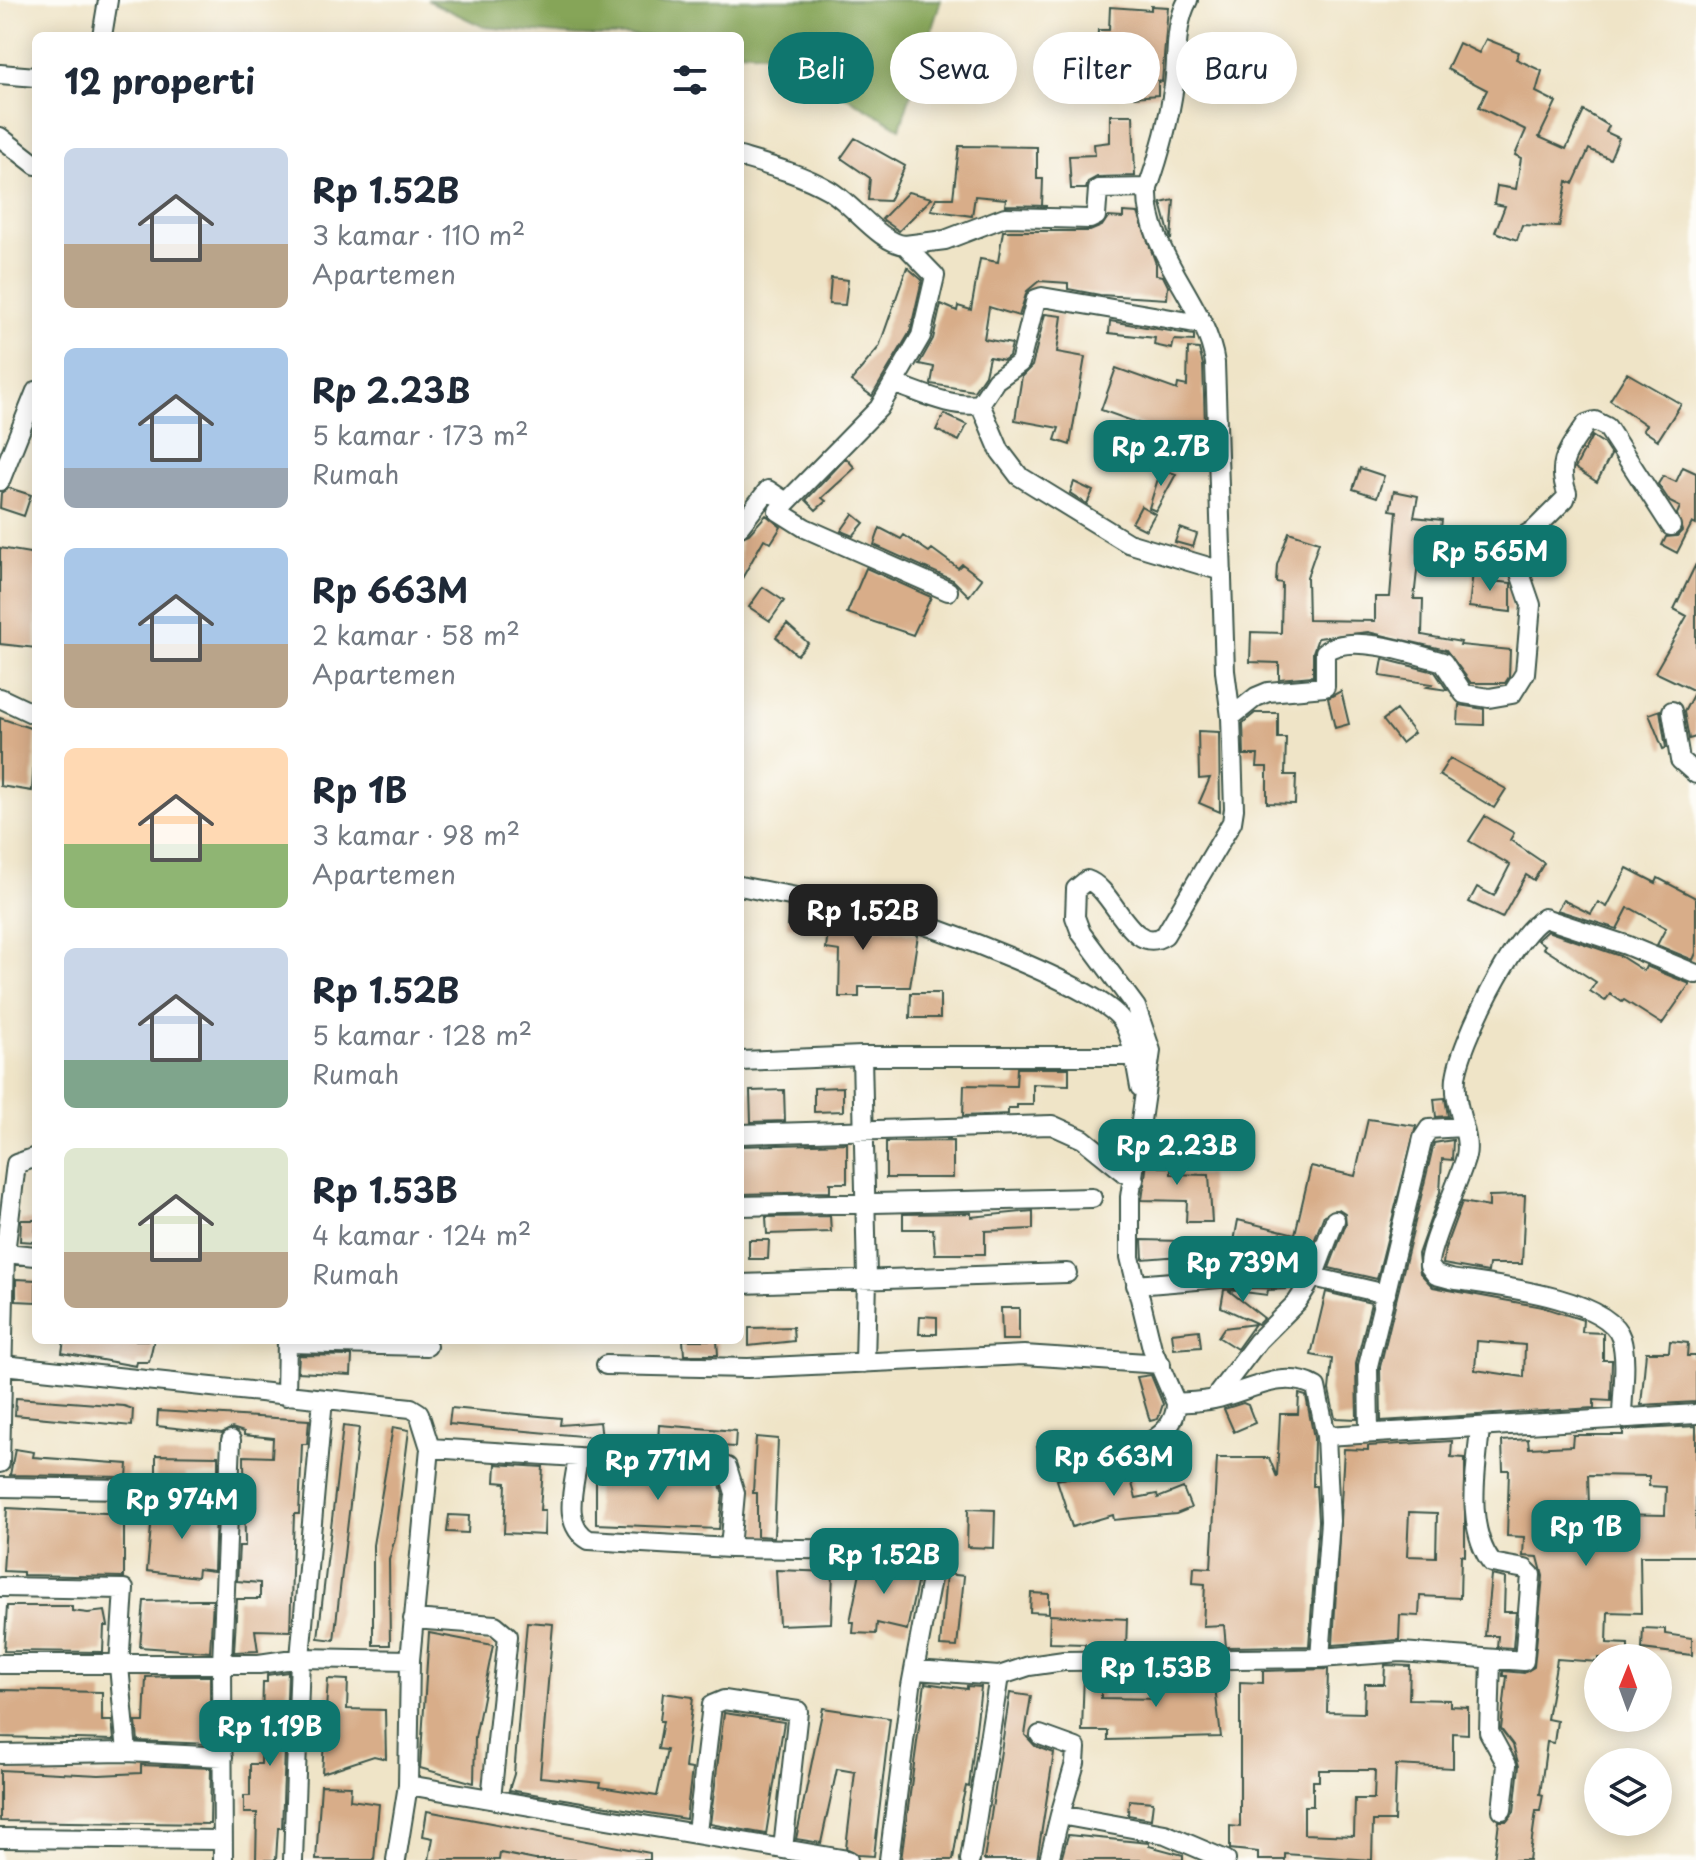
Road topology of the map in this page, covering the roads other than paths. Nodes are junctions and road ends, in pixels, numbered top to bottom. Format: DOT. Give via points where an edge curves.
graph roads {
  1 [pos="108,0"];
  2 [pos="1188,0"];
  3 [pos="103,32"];
  4 [pos="0,74"];
  5 [pos="32,77"];
  6 [pos="0,137"];
  7 [pos="744,158"];
  8 [pos="32,162"];
  9 [pos="1148,188"];
  10 [pos="905,245"];
  11 [pos="1201,324"];
  12 [pos="895,384"];
  13 [pos="32,401"];
  14 [pos="980,404"];
  15 [pos="0,481"];
  16 [pos="786,502"];
  17 [pos="744,521"];
  18 [pos="1671,526"];
  19 [pos="1222,571"];
  20 [pos="948,591"];
  21 [pos="0,698"];
  22 [pos="1672,711"];
  23 [pos="32,713"];
  24 [pos="1231,717"];
  25 [pos="1696,774"];
  26 [pos="744,887"];
  27 [pos="1696,974"];
  28 [pos="862,1056"];
  29 [pos="1134,1056"];
  30 [pos="744,1061"];
  31 [pos="1143,1097"];
  32 [pos="1462,1127"];
  33 [pos="862,1130"];
  34 [pos="744,1134"];
  35 [pos="32,1158"];
  36 [pos="1134,1180"];
  37 [pos="1092,1198"];
  38 [pos="864,1201"];
  39 [pos="744,1206"];
  40 [pos="1335,1220"];
  41 [pos="5,1253"];
  42 [pos="32,1256"];
  43 [pos="1067,1273"];
  44 [pos="1313,1277"];
  45 [pos="867,1278"];
  46 [pos="744,1284"];
  47 [pos="1136,1285"];
  48 [pos="1386,1294"];
  49 [pos="0,1327"];
  50 [pos="287,1344"];
  51 [pos="371,1344"];
  52 [pos="427,1346"];
  53 [pos="865,1363"];
  54 [pos="1161,1364"];
  55 [pos="3,1365"];
  56 [pos="606,1365"];
  57 [pos="286,1396"];
  58 [pos="323,1399"];
  59 [pos="1214,1399"];
  60 [pos="1176,1403"];
  61 [pos="1,1409"];
  62 [pos="1696,1414"];
  63 [pos="1622,1418"];
  64 [pos="1480,1429"];
  65 [pos="1369,1431"];
  66 [pos="1326,1436"];
  67 [pos="231,1440"];
  68 [pos="430,1448"];
  69 [pos="578,1457"];
  70 [pos="0,1463"];
  71 [pos="1061,1469"];
  72 [pos="0,1487"];
  73 [pos="226,1501"];
  74 [pos="730,1548"];
  75 [pos="0,1587"];
  76 [pos="413,1619"];
  77 [pos="300,1658"];
  78 [pos="1320,1658"];
  79 [pos="1491,1659"];
  80 [pos="410,1660"];
  81 [pos="0,1664"];
  82 [pos="222,1664"];
  83 [pos="119,1666"];
  84 [pos="916,1670"];
  85 [pos="999,1676"];
  86 [pos="1040,1735"];
  87 [pos="127,1752"];
  88 [pos="0,1754"];
  89 [pos="223,1757"];
  90 [pos="408,1785"];
  91 [pos="491,1799"];
  92 [pos="1502,1810"];
  93 [pos="1060,1815"];
  94 [pos="697,1832"];
  95 [pos="0,1838"];
  96 [pos="222,1840"];
  97 [pos="783,1849"];
  98 [pos="741,1851"];
  99 [pos="223,1860"];
  100 [pos="293,1860"];
  101 [pos="396,1860"];
  102 [pos="848,1860"];
  103 [pos="889,1860"];
  104 [pos="970,1860"];
  105 [pos="1049,1860"];
  106 [pos="1226,1860"];
  1 -- 3 [label="street"];
  2 -- 9 [label="street" via="1179,17 1166,135"];
  4 -- 5 [label="street"];
  6 -- 8 [label="street"];
  7 -- 10 [label="street" via="829,190 888,239"];
  9 -- 10 [label="street" via="1098,189 1096,216 1090,219 1005,217 945,240"];
  9 -- 11 [label="street" via="1147,203 1160,244"];
  10 -- 12 [label="street" via="935,282 921,336"];
  11 -- 14 [label="street" via="1053,297 1036,299 1020,363 996,380"];
  11 -- 19 [label="street" via="1212,341 1215,363"];
  12 -- 14 [label="street" via="966,406"];
  12 -- 16 [label="street" via="879,408"];
  13 -- 15 [label="street"];
  14 -- 19 [label="street" via="1000,451 1019,476 1128,543"];
  16 -- 17 [label="street" via="768,490"];
  16 -- 20 [label="street" via="778,511 805,528"];
  18 -- 24 [label="street" via="1607,427 1595,421 1586,424 1561,467 1565,499 1534,530 1510,544 1531,605 1525,673 1512,694 1464,694 1443,662 1392,648 1339,645 1325,652 1325,687 1268,692"];
  19 -- 24 [label="street"];
  21 -- 23 [label="street"];
  22 -- 25 [label="street" via="1680,760"];
  24 -- 31 [label="street" via="1232,822 1165,935 1147,940 1129,927 1092,881 1076,889 1075,917 1081,933 1136,1007 1146,1033 1151,1051"];
  26 -- 29 [label="street" via="892,915 942,930 1058,980 1116,1013"];
  27 -- 32 [label="street" via="1552,918 1537,921 1466,1043 1456,1076"];
  28 -- 29 [label="street"];
  28 -- 30 [label="street"];
  28 -- 33 [label="street"];
  29 -- 31 [label="street"];
  31 -- 36 [label="street"];
  32 -- 48 [label="street" via="1435,1127 1423,1138"];
  32 -- 63 [label="street" via="1468,1139 1466,1157 1428,1259 1431,1272 1567,1301 1614,1325 1621,1338"];
  33 -- 34 [label="street"];
  33 -- 36 [label="street" via="1052,1125 1083,1139"];
  33 -- 38 [label="street"];
  35 -- 41 [label="street" via="16,1164"];
  36 -- 47 [label="street" via="1130,1257"];
  37 -- 38 [label="street"];
  38 -- 39 [label="street"];
  38 -- 45 [label="street"];
  40 -- 44 [label="street"];
  41 -- 42 [label="street"];
  41 -- 49 [label="street"];
  43 -- 45 [label="street"];
  44 -- 47 [label="street" via="1245,1276"];
  44 -- 48 [label="street"];
  44 -- 59 [label="street"];
  45 -- 46 [label="street"];
  45 -- 53 [label="street"];
  47 -- 54 [label="street"];
  48 -- 65 [label="street" via="1368,1366"];
  49 -- 55 [label="street"];
  50 -- 57 [label="street"];
  51 -- 52 [label="street"];
  53 -- 54 [label="street" via="1024,1355"];
  53 -- 56 [label="street" via="748,1368"];
  54 -- 60 [label="street"];
  55 -- 57 [label="street"];
  55 -- 61 [label="street"];
  57 -- 58 [label="street"];
  58 -- 68 [label="street" via="411,1408 419,1413"];
  58 -- 77 [label="street"];
  59 -- 60 [label="street"];
  59 -- 66 [label="street" via="1281,1379 1303,1380 1316,1387 1321,1398"];
  60 -- 71 [label="street" via="1172,1424 1162,1435 1128,1453"];
  61 -- 70 [label="street"];
  62 -- 63 [label="street"];
  63 -- 64 [label="street"];
  64 -- 65 [label="street"];
  64 -- 79 [label="street" via="1475,1478 1482,1547 1492,1563 1531,1575 1526,1658"];
  65 -- 66 [label="street"];
  66 -- 78 [label="street" via="1330,1521"];
  67 -- 73 [label="street"];
  68 -- 69 [label="street"];
  68 -- 76 [label="street"];
  69 -- 74 [label="street" via="571,1516 580,1535 589,1540"];
  69 -- 74 [label="street" via="727,1467 735,1493"];
  72 -- 73 [label="street" via="127,1489"];
  73 -- 82 [label="street"];
  74 -- 84 [label="street" via="925,1551 933,1568"];
  75 -- 83 [label="street" via="124,1589"];
  76 -- 80 [label="street"];
  76 -- 91 [label="street" via="495,1625 508,1636"];
  77 -- 80 [label="street"];
  77 -- 82 [label="street"];
  77 -- 100 [label="street"];
  78 -- 79 [label="street" via="1401,1652"];
  78 -- 85 [label="street" via="1064,1661"];
  79 -- 92 [label="street" via="1489,1732 1507,1765"];
  80 -- 90 [label="street"];
  81 -- 83 [label="street"];
  82 -- 83 [label="street"];
  82 -- 89 [label="street"];
  83 -- 87 [label="street"];
  84 -- 85 [label="street"];
  84 -- 103 [label="street"];
  85 -- 104 [label="street"];
  86 -- 93 [label="street" via="1076,1748"];
  87 -- 88 [label="street"];
  87 -- 89 [label="street"];
  89 -- 96 [label="street"];
  90 -- 91 [label="street"];
  90 -- 101 [label="street"];
  91 -- 94 [label="street"];
  93 -- 105 [label="street"];
  93 -- 106 [label="street" via="1165,1834"];
  94 -- 97 [label="street" via="712,1705 724,1700 798,1711"];
  94 -- 98 [label="street"];
  95 -- 96 [label="street"];
  96 -- 99 [label="street"];
  97 -- 98 [label="street"];
  97 -- 102 [label="street"];
}
